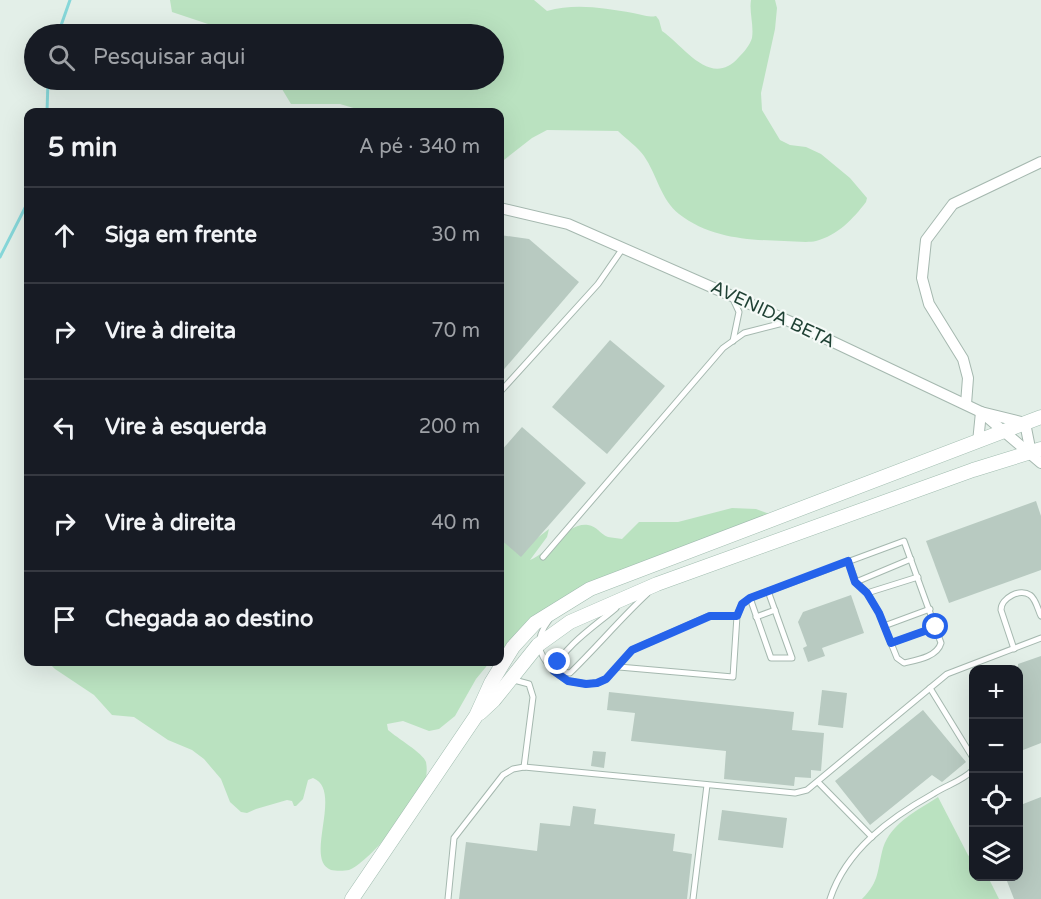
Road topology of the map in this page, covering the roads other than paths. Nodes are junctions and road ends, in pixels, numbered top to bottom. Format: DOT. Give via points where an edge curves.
graph roads {
  1 [pos="1041,162"];
  2 [pos="504,209"];
  3 [pos="623,248"];
  4 [pos="731,294"];
  5 [pos="791,322"];
  6 [pos="733,340"];
  7 [pos="504,388"];
  8 [pos="966,404"];
  9 [pos="981,412"];
  10 [pos="1041,417"];
  11 [pos="1025,423"];
  12 [pos="1004,431"];
  13 [pos="978,442"];
  14 [pos="1038,455"];
  15 [pos="543,557"];
  16 [pos="911,559"];
  17 [pos="848,561"];
  18 [pos="918,578"];
  19 [pos="855,582"];
  20 [pos="657,584"];
  21 [pos="768,591"];
  22 [pos="867,593"];
  23 [pos="631,595"];
  24 [pos="750,598"];
  25 [pos="571,601"];
  26 [pos="930,609"];
  27 [pos="775,610"];
  28 [pos="737,616"];
  29 [pos="1041,616"];
  30 [pos="756,617"];
  31 [pos="884,626"];
  32 [pos="936,627"];
  33 [pos="1041,638"];
  34 [pos="891,643"];
  35 [pos="538,645"];
  36 [pos="1014,649"];
  37 [pos="504,661"];
  38 [pos="501,666"];
  39 [pos="619,667"];
  40 [pos="554,671"];
  41 [pos="510,679"];
  42 [pos="930,688"];
  43 [pos="476,716"];
  44 [pos="524,767"];
  45 [pos="818,782"];
  46 [pos="707,785"];
  47 [pos="872,837"];
  48 [pos="352,899"];
  49 [pos="448,899"];
  50 [pos="693,899"];
  51 [pos="830,899"];
  1 -- 8 [label="street" via="953,204 926,240 922,278 929,304 963,359 969,378"];
  2 -- 3 [label="street, AVENIDA BETA" via="568,224"];
  3 -- 4 [label="street, AVENIDA BETA"];
  3 -- 7 [label="lane" via="598,284"];
  4 -- 5 [label="street, AVENIDA BETA"];
  4 -- 6 [label="lane" via="739,312"];
  5 -- 6 [label="lane" via="744,333"];
  5 -- 8 [label="street, AVENIDA BETA"];
  6 -- 15 [label="lane"];
  8 -- 9 [label="street, AVENIDA BETA"];
  9 -- 11 [label="street"];
  9 -- 12 [label="street, AVENIDA BETA"];
  9 -- 13 [label="street"];
  10 -- 11 [label="main road"];
  11 -- 12 [label="main road"];
  11 -- 14 [label="street"];
  12 -- 13 [label="main road"];
  12 -- 14 [label="street, AVENIDA BETA"];
  13 -- 25 [label="main road" via="615,579"];
  14 -- 20 [label="main road" via="973,470"];
  16 -- 17 [label="lane" via="904,541"];
  16 -- 18 [label="lane"];
  16 -- 19 [label="lane"];
  17 -- 19 [label="lane"];
  17 -- 21 [label="lane"];
  18 -- 22 [label="lane"];
  18 -- 26 [label="lane"];
  19 -- 22 [label="lane"];
  20 -- 23 [label="main road"];
  20 -- 40 [label="lane" via="570,673"];
  21 -- 24 [label="lane"];
  21 -- 27 [label="lane"];
  22 -- 31 [label="lane"];
  23 -- 35 [label="main road" via="570,622"];
  23 -- 40 [label="lane" via="576,643"];
  24 -- 28 [label="lane"];
  24 -- 30 [label="lane"];
  25 -- 35 [label="lane" via="547,622"];
  25 -- 37 [label="main road" via="535,623"];
  26 -- 31 [label="lane"];
  26 -- 32 [label="lane"];
  27 -- 30 [label="lane"];
  27 -- 30 [label="lane" via="792,658 771,658"];
  28 -- 39 [label="lane" via="710,616 680,628 632,650"];
  28 -- 39 [label="lane" via="733,677"];
  29 -- 36 [label="lane" via="1033,596 1027,593 1005,599 1001,610"];
  31 -- 34 [label="lane"];
  32 -- 34 [label="lane"];
  32 -- 34 [label="lane" via="939,649 924,657 904,663 897,658"];
  33 -- 36 [label="lane"];
  35 -- 40 [label="lane"];
  35 -- 41 [label="main road"];
  36 -- 42 [label="lane" via="947,674"];
  38 -- 43 [label="main road"];
  39 -- 40 [label="lane" via="606,679 586,684 568,681"];
  41 -- 43 [label="main road"];
  41 -- 44 [label="lane" via="529,684 533,697"];
  42 -- 45 [label="lane"];
  42 -- 47 [label="lane" via="973,758 973,770 907,808"];
  43 -- 48 [label="main road"];
  44 -- 46 [label="lane"];
  44 -- 49 [label="lane" via="503,775 454,838"];
  45 -- 46 [label="lane" via="795,793"];
  45 -- 47 [label="lane"];
  46 -- 50 [label="lane"];
  47 -- 51 [label="lane" via="846,865"];
}
